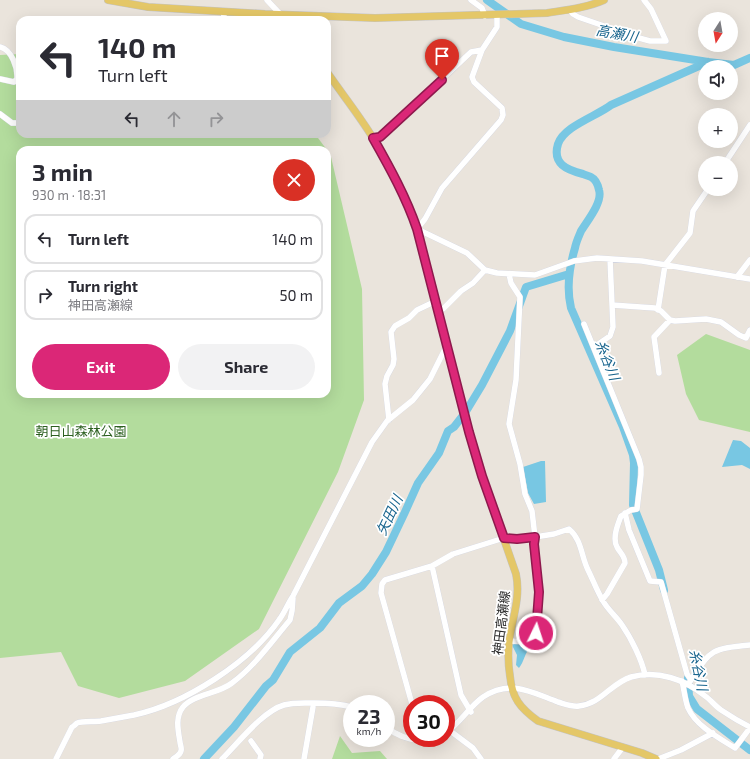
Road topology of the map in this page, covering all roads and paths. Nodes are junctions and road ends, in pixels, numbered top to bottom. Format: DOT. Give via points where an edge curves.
graph roads {
  1 [pos="108,0"];
  2 [pos="267,0"];
  3 [pos="471,0"];
  4 [pos="604,0"];
  5 [pos="644,0"];
  6 [pos="570,10"];
  7 [pos="222,12"];
  8 [pos="497,15"];
  9 [pos="224,16"];
  10 [pos="271,16"];
  11 [pos="282,16"];
  12 [pos="486,16"];
  13 [pos="331,18"];
  14 [pos="0,47"];
  15 [pos="482,50"];
  16 [pos="16,68"];
  17 [pos="331,78"];
  18 [pos="0,79"];
  19 [pos="16,80"];
  20 [pos="0,114"];
  21 [pos="16,123"];
  22 [pos="750,125"];
  23 [pos="373,138"];
  24 [pos="730,156"];
  25 [pos="703,196"];
  26 [pos="417,229"];
  27 [pos="610,258"];
  28 [pos="750,260"];
  29 [pos="665,265"];
  30 [pos="485,270"];
  31 [pos="508,274"];
  32 [pos="737,277"];
  33 [pos="750,278"];
  34 [pos="436,301"];
  35 [pos="612,305"];
  36 [pos="658,310"];
  37 [pos="438,311"];
  38 [pos="670,320"];
  39 [pos="584,324"];
  40 [pos="750,330"];
  41 [pos="447,345"];
  42 [pos="594,346"];
  43 [pos="659,373"];
  44 [pos="389,420"];
  45 [pos="630,511"];
  46 [pos="535,537"];
  47 [pos="504,538"];
  48 [pos="432,566"];
  49 [pos="293,596"];
  50 [pos="602,600"];
  51 [pos="509,640"];
  52 [pos="750,645"];
  53 [pos="645,675"];
  54 [pos="682,681"];
  55 [pos="690,682"];
  56 [pos="511,688"];
  57 [pos="409,695"];
  58 [pos="343,705"];
  59 [pos="313,707"];
  60 [pos="470,711"];
  61 [pos="455,725"];
  62 [pos="750,727"];
  63 [pos="455,734"];
  64 [pos="713,734"];
  65 [pos="251,741"];
  66 [pos="623,747"];
  67 [pos="56,759"];
  68 [pos="173,759"];
  69 [pos="222,759"];
  70 [pos="260,759"];
  71 [pos="304,759"];
  72 [pos="481,759"];
  73 [pos="614,759"];
  74 [pos="657,759"];
  1 -- 7 [label="main road" via="148,7"];
  2 -- 11 [label="street"];
  3 -- 12 [label="street" via="482,8"];
  4 -- 6 [label="main road"];
  5 -- 6 [label="street" via="652,9 666,41 639,38 578,17"];
  6 -- 8 [label="main road"];
  7 -- 9 [label="street"];
  7 -- 10 [label="main road"];
  8 -- 12 [label="main road"];
  8 -- 15 [label="street" via="497,27"];
  12 -- 13 [label="main road"];
  14 -- 16 [label="street" via="10,54"];
  15 -- 23 [label="street" via="471,52 380,137"];
  15 -- 26 [label="street" via="472,79 502,108 503,115 442,188"];
  17 -- 23 [label="main road, 神田高瀬線"];
  18 -- 19 [label="street"];
  20 -- 21 [label="street"];
  22 -- 24 [label="street"];
  23 -- 26 [label="main road, 神田高瀬線" via="409,207"];
  25 -- 29 [label="street" via="693,211 690,234"];
  26 -- 30 [label="street" via="467,253"];
  26 -- 34 [label="main road, 神田高瀬線"];
  27 -- 29 [label="street"];
  27 -- 31 [label="street" via="576,260 535,275"];
  27 -- 35 [label="street"];
  28 -- 32 [label="street"];
  29 -- 32 [label="street"];
  29 -- 36 [label="street"];
  30 -- 31 [label="street"];
  30 -- 37 [label="street"];
  31 -- 46 [label="street" via="520,297 516,380 509,424 525,494 532,511"];
  32 -- 33 [label="street"];
  34 -- 37 [label="main road, 神田高瀬線"];
  34 -- 44 [label="street" via="417,310 391,332 394,359 385,384"];
  35 -- 36 [label="street"];
  35 -- 42 [label="street" via="613,327 610,336"];
  36 -- 38 [label="street"];
  37 -- 41 [label="main road, 神田高瀬線"];
  38 -- 40 [label="street" via="706,319 721,322 746,338"];
  38 -- 43 [label="street" via="654,337"];
  39 -- 42 [label="street"];
  41 -- 44 [label="street" via="430,379 413,400"];
  41 -- 47 [label="main road, 神田高瀬線" via="469,432"];
  42 -- 45 [label="street" via="642,467 637,509"];
  44 -- 49 [label="street" via="372,442"];
  45 -- 50 [label="street" via="620,516 615,540 625,564"];
  45 -- 55 [label="street" via="629,530 650,581 661,582"];
  46 -- 47 [label="street"];
  46 -- 50 [label="street" via="569,529 573,532"];
  46 -- 51 [label="street" via="539,592 535,638 528,643"];
  47 -- 48 [label="street" via="453,554"];
  47 -- 51 [label="main road, 神田高瀬線" via="517,582 517,601"];
  48 -- 57 [label="street" via="385,580 382,584 381,593"];
  48 -- 60 [label="street" via="461,695"];
  49 -- 67 [label="street" via="269,633 214,680 168,704 136,714 77,723 72,727"];
  49 -- 68 [label="street" via="290,620 253,665 221,690 191,700 184,706 177,723 181,751"];
  50 -- 53 [label="street" via="622,625"];
  51 -- 56 [label="main road, 神田高瀬線"];
  52 -- 55 [label="street" via="714,651 706,658"];
  53 -- 54 [label="street"];
  53 -- 56 [label="street" via="630,677 595,701 577,706 526,690"];
  54 -- 55 [label="street"];
  54 -- 64 [label="street" via="688,708 696,720"];
  55 -- 62 [label="street" via="720,709"];
  56 -- 60 [label="street" via="489,694"];
  56 -- 66 [label="main road, 神田高瀬線" via="517,702 538,721"];
  58 -- 69 [label="street" via="285,704 261,719"];
  59 -- 71 [label="street"];
  60 -- 61 [label="street"];
  62 -- 64 [label="street" via="735,748"];
  63 -- 72 [label="street" via="473,748"];
  64 -- 74 [label="street"];
  65 -- 70 [label="street" via="261,755"];
  66 -- 73 [label="street"];
  66 -- 74 [label="main road, 神田高瀬線"];
}
